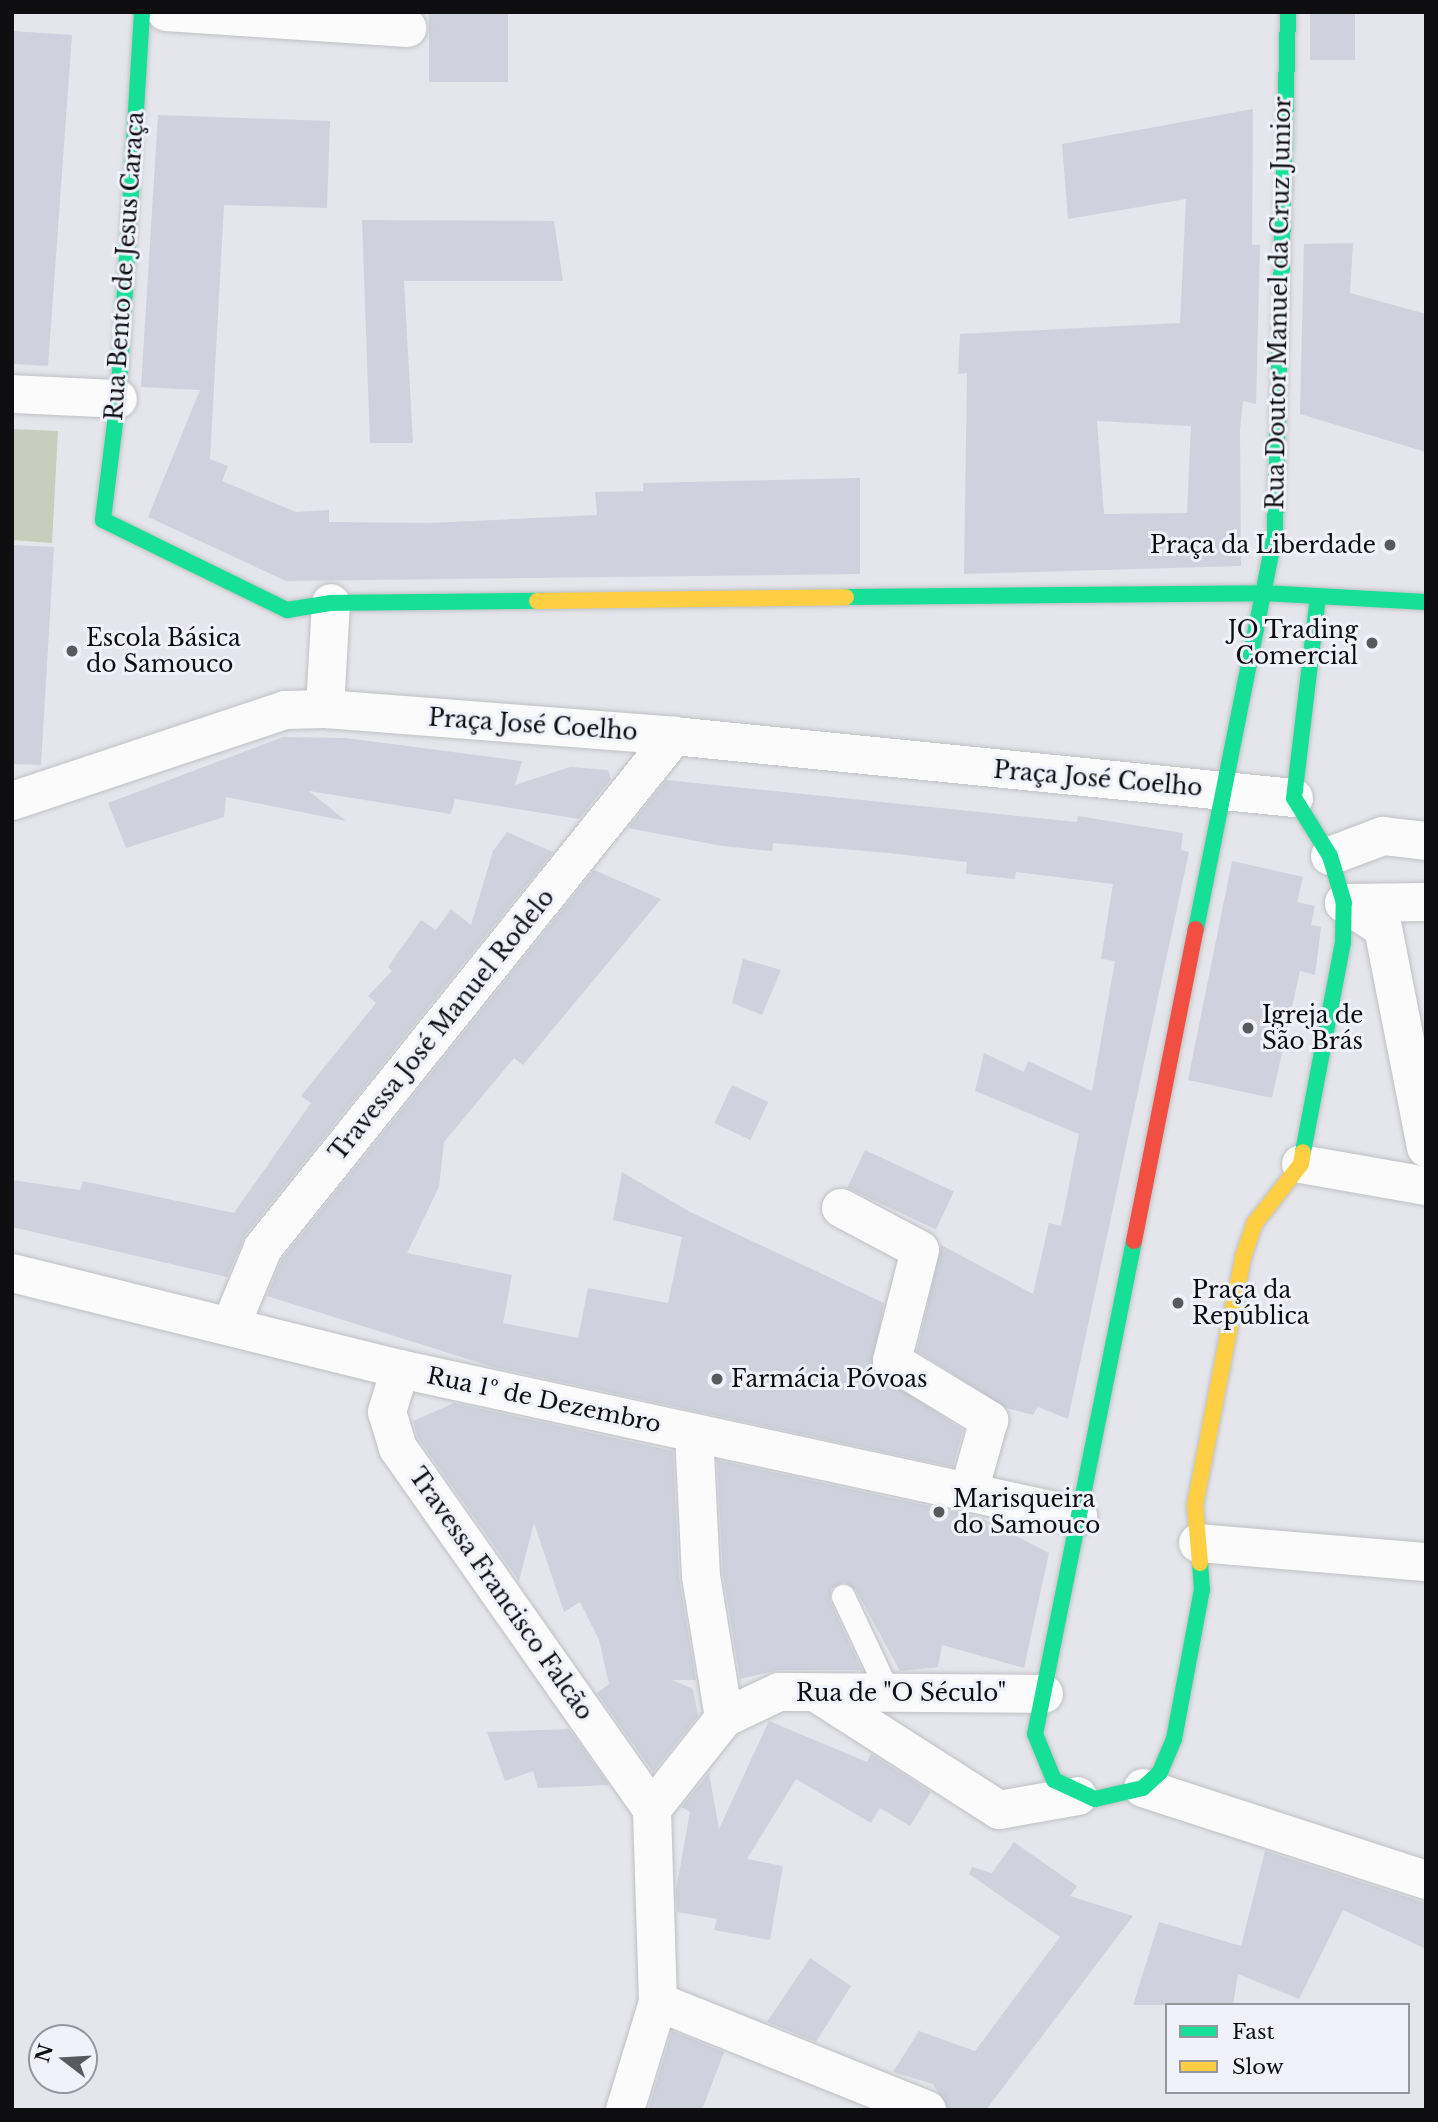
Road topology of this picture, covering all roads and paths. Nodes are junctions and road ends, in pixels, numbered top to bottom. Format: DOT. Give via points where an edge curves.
graph roads {
  1 [pos="142,12"];
  2 [pos="166,12"];
  3 [pos="1288,12"];
  4 [pos="407,28"];
  5 [pos="12,394"];
  6 [pos="118,399"];
  7 [pos="1263,593"];
  8 [pos="1318,596"];
  9 [pos="1426,602"];
  10 [pos="331,603"];
  11 [pos="325,709"];
  12 [pos="674,736"];
  13 [pos="1223,791"];
  14 [pos="1294,798"];
  15 [pos="12,801"];
  16 [pos="1426,841"];
  17 [pos="1330,856"];
  18 [pos="1426,902"];
  19 [pos="1344,903"];
  20 [pos="1426,1147"];
  21 [pos="1301,1164"];
  22 [pos="1426,1186"];
  23 [pos="841,1208"];
  24 [pos="12,1272"];
  25 [pos="231,1325"];
  26 [pos="400,1368"];
  27 [pos="694,1433"];
  28 [pos="969,1491"];
  29 [pos="1078,1516"];
  30 [pos="1198,1543"];
  31 [pos="1426,1562"];
  32 [pos="843,1596"];
  33 [pos="887,1690"];
  34 [pos="1044,1694"];
  35 [pos="821,1696"];
  36 [pos="724,1717"];
  37 [pos="1143,1788"];
  38 [pos="1078,1796"];
  39 [pos="652,1809"];
  40 [pos="1426,1880"];
  41 [pos="658,2001"];
  42 [pos="625,2110"];
  43 [pos="927,2110"];
  1 -- 6 [label="street, Rua Bento de Jesus Caraça"];
  2 -- 4 [label="street"];
  3 -- 7 [label="street, Rua Doutor Manuel da Cruz Junior" via="1275,533"];
  5 -- 6 [label="street"];
  6 -- 10 [label="street, Rua Bento de Jesus Caraça" via="103,520 287,610"];
  7 -- 8 [label="street"];
  7 -- 10 [label="street"];
  7 -- 13 [label="street, Praça José Coelho"];
  8 -- 9 [label="street"];
  8 -- 14 [label="street"];
  10 -- 11 [label="street"];
  11 -- 12 [label="street, Praça José Coelho"];
  11 -- 15 [label="street, Praça José Coelho" via="285,710"];
  12 -- 13 [label="street, Praça José Coelho"];
  12 -- 25 [label="street, Travessa José Manuel Rodelo" via="263,1248"];
  13 -- 14 [label="street"];
  13 -- 29 [label="street"];
  14 -- 17 [label="street"];
  16 -- 17 [label="street" via="1383,836"];
  17 -- 19 [label="street"];
  18 -- 19 [label="street"];
  19 -- 20 [label="street" via="1383,928"];
  19 -- 21 [label="street" via="1343,942"];
  21 -- 22 [label="street"];
  21 -- 30 [label="street" via="1255,1223 1243,1257 1195,1505"];
  23 -- 28 [label="street" via="920,1250 892,1362 989,1420"];
  24 -- 25 [label="street, Rua 1º de Dezembro"];
  25 -- 26 [label="street, Rua 1º de Dezembro"];
  26 -- 27 [label="street, Rua 1º de Dezembro"];
  26 -- 39 [label="street, Travessa Francisco Falcão" via="387,1412 398,1448"];
  27 -- 28 [label="street, Rua 1º de Dezembro"];
  27 -- 36 [label="street" via="701,1576"];
  28 -- 29 [label="street, Rua 1º de Dezembro"];
  29 -- 34 [label="street"];
  30 -- 31 [label="street"];
  30 -- 37 [label="street" via="1202,1590 1174,1739 1160,1772"];
  32 -- 33 [label="lane"];
  33 -- 34 [label="street, Rua de \"O Século\""];
  33 -- 35 [label="street, Rua de \"O Século\""];
  34 -- 38 [label="street" via="1035,1734 1042,1761 1054,1780"];
  35 -- 36 [label="street, Rua de \"O Século\"" via="779,1692"];
  35 -- 38 [label="street" via="999,1810"];
  36 -- 39 [label="street, Rua de \"O Século\""];
  37 -- 38 [label="street" via="1120,1797"];
  37 -- 40 [label="street"];
  39 -- 41 [label="street"];
  41 -- 42 [label="street"];
  41 -- 43 [label="street"];
}
